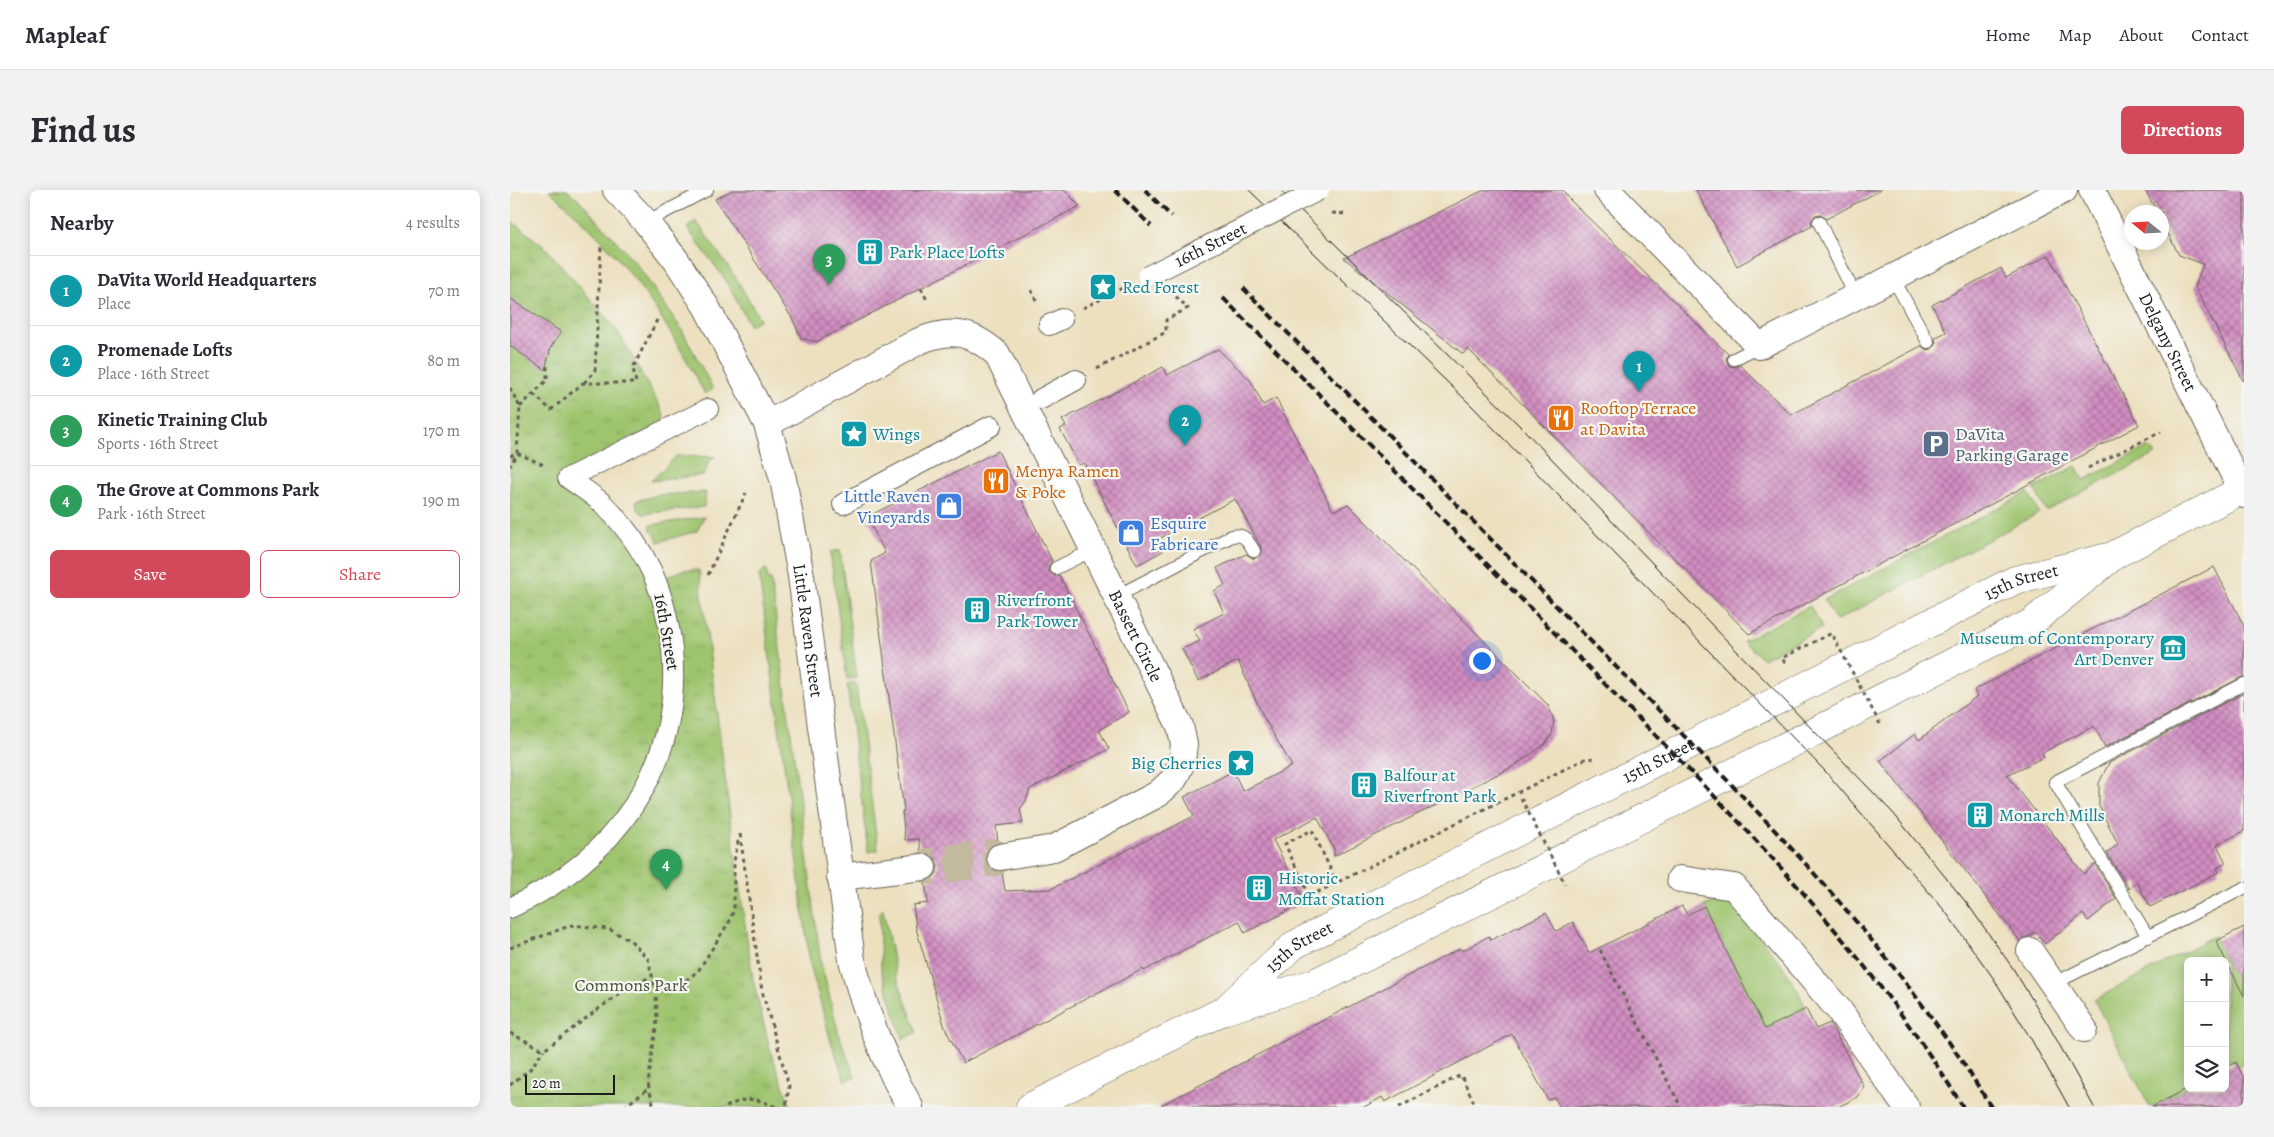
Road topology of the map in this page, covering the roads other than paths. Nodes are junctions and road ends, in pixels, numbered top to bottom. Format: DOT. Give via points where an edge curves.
graph roads {
  1 [pos="616,190"];
  2 [pos="707,190"];
  3 [pos="1319,190"];
  4 [pos="1607,190"];
  5 [pos="2064,190"];
  6 [pos="2092,190"];
  7 [pos="646,222"];
  8 [pos="1820,222"];
  9 [pos="1150,275"];
  10 [pos="1893,278"];
  11 [pos="1856,297"];
  12 [pos="1928,342"];
  13 [pos="1759,346"];
  14 [pos="1734,359"];
  15 [pos="1076,380"];
  16 [pos="1041,399"];
  17 [pos="708,408"];
  18 [pos="767,424"];
  19 [pos="990,426"];
  20 [pos="2243,491"];
  21 [pos="843,504"];
  22 [pos="1093,550"];
  23 [pos="1254,550"];
  24 [pos="2116,554"];
  25 [pos="1056,568"];
  26 [pos="1116,596"];
  27 [pos="2244,684"];
  28 [pos="1000,857"];
  29 [pos="923,867"];
  30 [pos="840,877"];
  31 [pos="1680,879"];
  32 [pos="2244,888"];
  33 [pos="510,908"];
  34 [pos="2148,937"];
  35 [pos="2030,950"];
  36 [pos="2053,984"];
  37 [pos="1223,1011"];
  38 [pos="2084,1029"];
  39 [pos="1901,1105"];
  40 [pos="910,1107"];
  41 [pos="1030,1107"];
  1 -- 7 [label="street, Little Raven Street"];
  2 -- 7 [label="lane"];
  3 -- 9 [label="street, 16th Street, bridge"];
  4 -- 13 [label="street"];
  5 -- 10 [label="street"];
  6 -- 20 [label="street, Delgany Street"];
  7 -- 18 [label="street, Little Raven Street" via="707,308"];
  8 -- 11 [label="lane"];
  10 -- 11 [label="street"];
  10 -- 12 [label="lane"];
  11 -- 13 [label="street"];
  13 -- 14 [label="lane"];
  15 -- 16 [label="street"];
  17 -- 33 [label="street, 16th Street" via="568,478 600,501 644,556 658,583 670,630 675,679 668,730 656,766 638,800 619,826 580,866 534,897"];
  18 -- 22 [label="street, Bassett Circle" via="919,341 937,334 969,335 997,354"];
  18 -- 30 [label="street, Little Raven Street" via="783,479 801,576"];
  19 -- 21 [label="street"];
  20 -- 24 [label="main road, 15th Street"];
  22 -- 25 [label="lane"];
  22 -- 26 [label="street, Bassett Circle"];
  23 -- 26 [label="lane" via="1241,535 1232,536"];
  24 -- 37 [label="main road, 15th Street" via="2031,622 1943,668 1314,983"];
  24 -- 37 [label="main road, 15th Street" via="2015,580 1303,940"];
  26 -- 28 [label="street, Bassett Circle" via="1180,726 1184,752 1178,771 1158,794 1054,848"];
  27 -- 34 [label="lane" via="2054,782"];
  29 -- 30 [label="street"];
  30 -- 40 [label="street, Little Raven Street" via="847,934 859,989 893,1078"];
  31 -- 39 [label="street" via="1734,888 1839,1010"];
  32 -- 34 [label="lane"];
  34 -- 36 [label="lane"];
  35 -- 36 [label="street"];
  36 -- 38 [label="street"];
  37 -- 41 [label="main road, 15th Street"];
}
